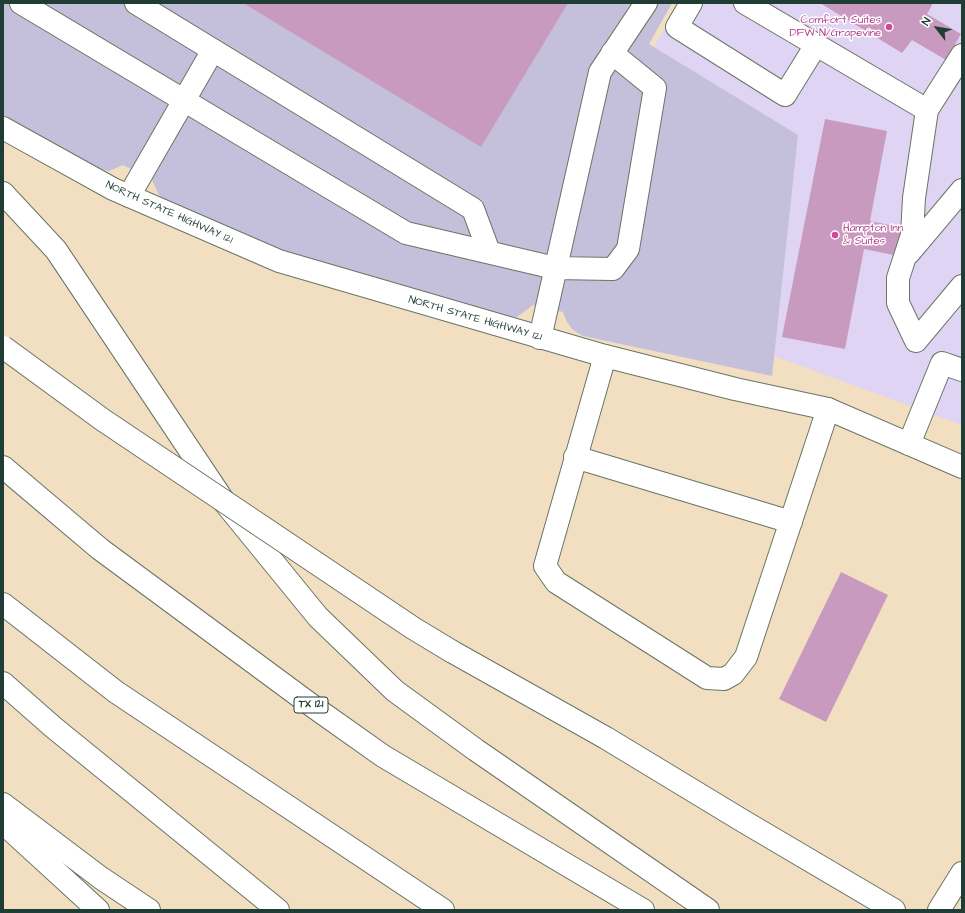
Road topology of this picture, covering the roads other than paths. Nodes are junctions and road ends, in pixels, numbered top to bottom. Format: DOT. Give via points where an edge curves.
graph roads {
  1 [pos="21,3"];
  2 [pos="136,3"];
  3 [pos="646,3"];
  4 [pos="691,3"];
  5 [pos="746,3"];
  6 [pos="816,45"];
  7 [pos="213,50"];
  8 [pos="612,54"];
  9 [pos="962,55"];
  10 [pos="183,101"];
  11 [pos="927,110"];
  12 [pos="3,128"];
  13 [pos="962,190"];
  14 [pos="3,193"];
  15 [pos="129,196"];
  16 [pos="489,252"];
  17 [pos="904,259"];
  18 [pos="555,268"];
  19 [pos="962,286"];
  20 [pos="540,338"];
  21 [pos="916,341"];
  22 [pos="3,347"];
  23 [pos="605,356"];
  24 [pos="942,363"];
  25 [pos="962,370"];
  26 [pos="828,409"];
  27 [pos="909,444"];
  28 [pos="575,457"];
  29 [pos="3,467"];
  30 [pos="962,467"];
  31 [pos="791,522"];
  32 [pos="3,604"];
  33 [pos="3,683"];
  34 [pos="3,804"];
  35 [pos="3,824"];
  36 [pos="962,873"];
  37 [pos="944,902"];
  38 [pos="98,910"];
  39 [pos="150,910"];
  40 [pos="278,910"];
  41 [pos="443,910"];
  42 [pos="642,910"];
  43 [pos="708,910"];
  44 [pos="894,910"];
  1 -- 10 [label="main road"];
  2 -- 7 [label="main road"];
  3 -- 8 [label="main road"];
  4 -- 6 [label="main road" via="677,27 785,95"];
  5 -- 6 [label="main road"];
  6 -- 11 [label="main road"];
  7 -- 10 [label="main road"];
  7 -- 16 [label="main road" via="473,209"];
  8 -- 18 [label="main road" via="600,72"];
  8 -- 18 [label="main road" via="655,88 628,249 613,269"];
  9 -- 11 [label="main road"];
  10 -- 15 [label="main road"];
  10 -- 16 [label="main road" via="406,233"];
  11 -- 17 [label="main road" via="914,198 912,235"];
  12 -- 15 [label="main road, NORTH STATE HIGHWAY 121"];
  13 -- 17 [label="main road"];
  14 -- 43 [label="main road" via="56,250 225,503 318,617 395,692"];
  15 -- 20 [label="main road, NORTH STATE HIGHWAY 121" via="279,261"];
  16 -- 18 [label="main road"];
  17 -- 21 [label="main road" via="898,278 898,303"];
  18 -- 20 [label="main road"];
  19 -- 21 [label="main road"];
  20 -- 23 [label="main road, NORTH STATE HIGHWAY 121"];
  21 -- 24 [label="main road"];
  22 -- 44 [label="main road, bridge" via="109,424 413,628 606,738"];
  23 -- 26 [label="main road, NORTH STATE HIGHWAY 121" via="735,389"];
  23 -- 28 [label="main road"];
  24 -- 25 [label="main road"];
  24 -- 27 [label="main road"];
  26 -- 27 [label="main road, NORTH STATE HIGHWAY 121"];
  26 -- 31 [label="main road"];
  27 -- 30 [label="main road, NORTH STATE HIGHWAY 121"];
  28 -- 31 [label="main road"];
  28 -- 31 [label="main road" via="545,566 556,582 707,678 724,679 733,674 746,658"];
  29 -- 42 [label="main road, TX 121" via="100,549 383,756"];
  32 -- 41 [label="main road" via="116,692"];
  33 -- 40 [label="main road" via="52,727"];
  34 -- 39 [label="main road" via="101,878"];
  35 -- 38 [label="main road"];
  36 -- 37 [label="main road"];
}
